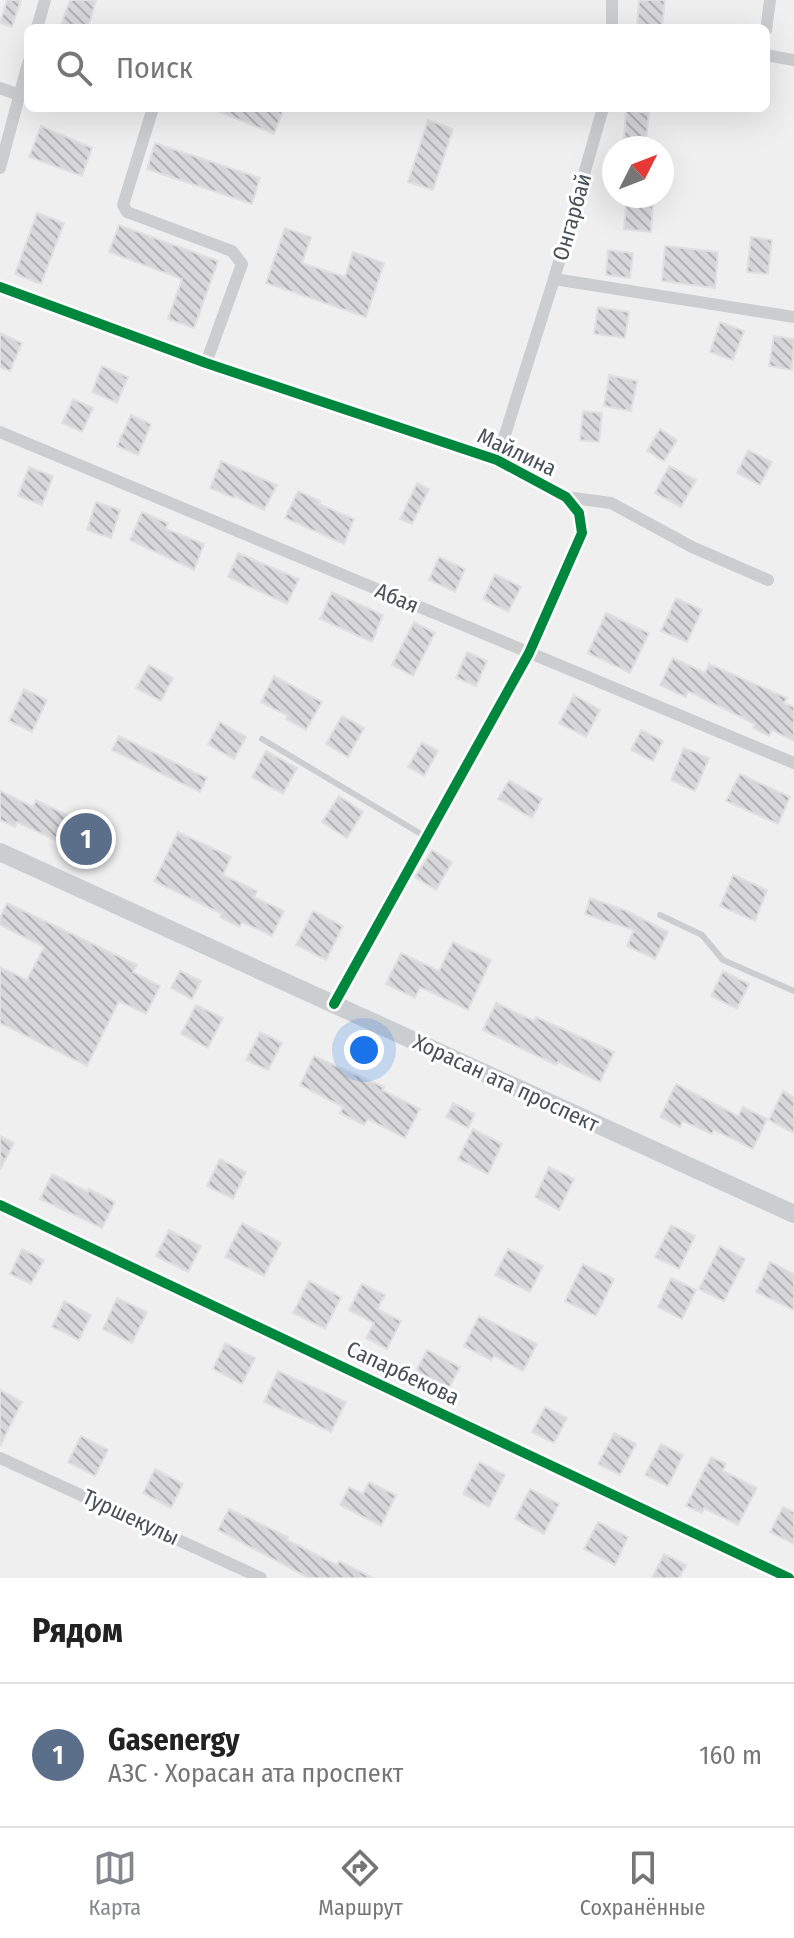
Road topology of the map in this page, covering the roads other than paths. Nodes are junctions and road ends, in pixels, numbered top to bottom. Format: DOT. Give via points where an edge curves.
graph roads {
  1 [pos="45,0"];
  2 [pos="612,0"];
  3 [pos="770,0"];
  4 [pos="38,24"];
  5 [pos="612,24"];
  6 [pos="767,24"];
  7 [pos="770,56"];
  8 [pos="794,60"];
  9 [pos="24,77"];
  10 [pos="0,88"];
  11 [pos="19,95"];
  12 [pos="152,112"];
  13 [pos="602,112"];
  14 [pos="0,168"];
  15 [pos="554,279"];
  16 [pos="0,287"];
  17 [pos="794,317"];
  18 [pos="206,363"];
  19 [pos="0,432"];
  20 [pos="497,460"];
  21 [pos="566,497"];
  22 [pos="768,580"];
  23 [pos="529,653"];
  24 [pos="262,739"];
  25 [pos="794,763"];
  26 [pos="426,837"];
  27 [pos="0,852"];
  28 [pos="660,915"];
  29 [pos="794,991"];
  30 [pos="334,1004"];
  31 [pos="0,1205"];
  32 [pos="794,1214"];
  33 [pos="0,1458"];
  34 [pos="261,1578"];
  35 [pos="789,1578"];
  1 -- 4 [label="street"];
  2 -- 5 [label="street"];
  3 -- 6 [label="street"];
  7 -- 8 [label="street"];
  9 -- 11 [label="street"];
  10 -- 11 [label="street"];
  11 -- 14 [label="street"];
  12 -- 18 [label="street" via="123,205 127,212 232,251 242,264"];
  13 -- 15 [label="street, Онгарбай"];
  15 -- 17 [label="street"];
  15 -- 20 [label="street, Майлина"];
  16 -- 18 [label="street, Майлина"];
  18 -- 20 [label="street, Майлина"];
  19 -- 23 [label="street, Абая"];
  20 -- 21 [label="street, Майлина"];
  21 -- 22 [label="street" via="611,503"];
  21 -- 23 [label="street, Майлина" via="579,513 582,533"];
  23 -- 25 [label="street, Абая"];
  23 -- 26 [label="street, Майлина"];
  24 -- 26 [label="lane"];
  26 -- 30 [label="street, Майлина"];
  27 -- 30 [label="main road, Хорасан ата проспект"];
  28 -- 29 [label="lane" via="702,935 723,960"];
  30 -- 32 [label="main road, Хорасан ата проспект"];
  31 -- 35 [label="street, Сапарбекова"];
  33 -- 34 [label="street, Туршекулы"];
}
